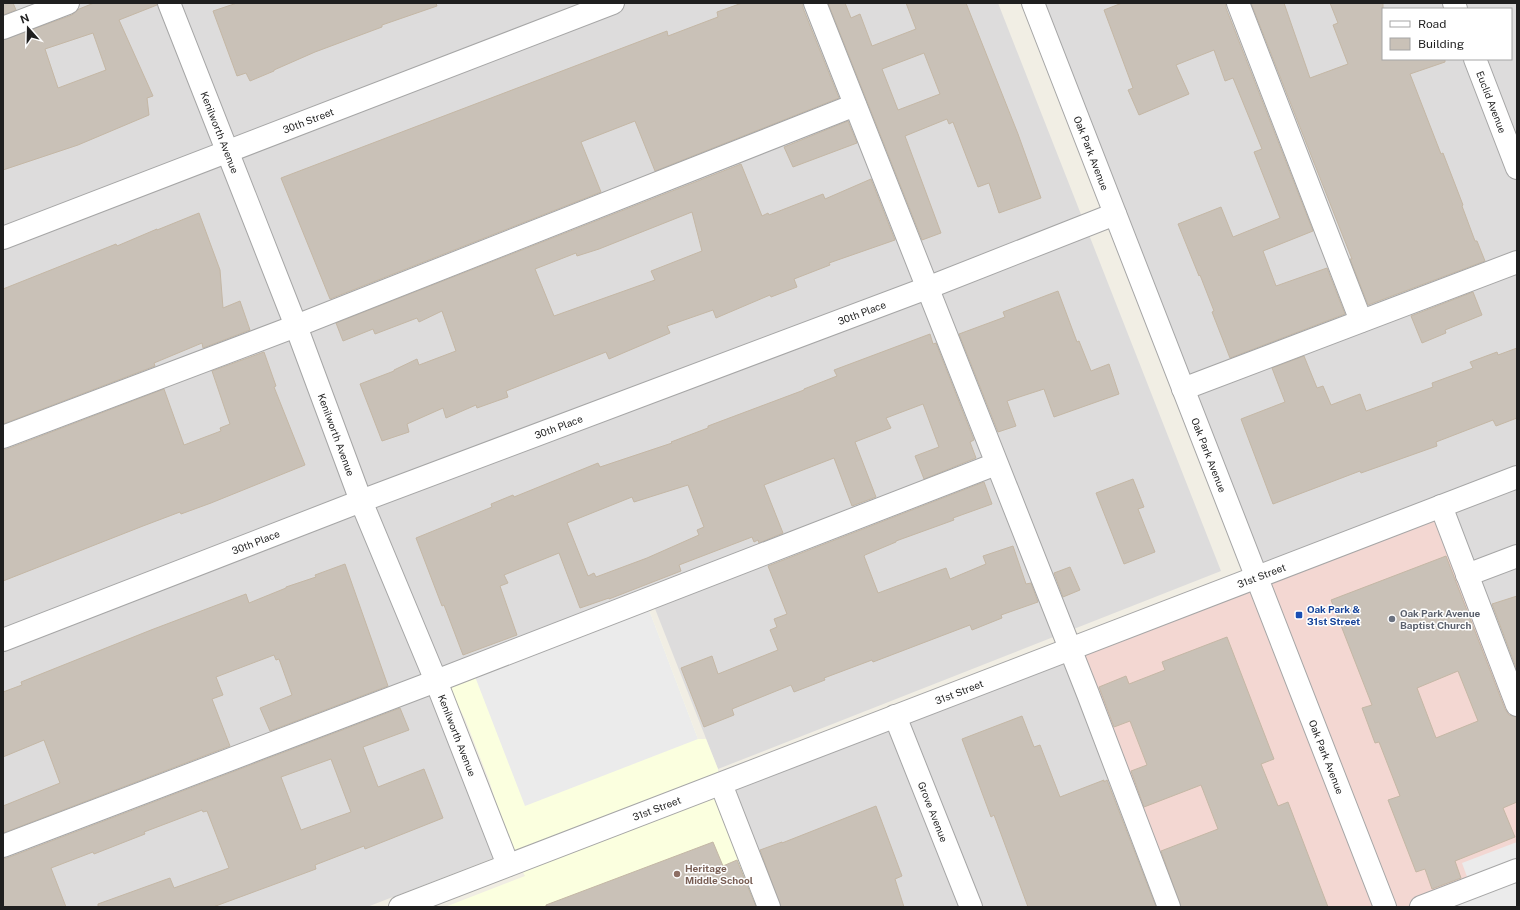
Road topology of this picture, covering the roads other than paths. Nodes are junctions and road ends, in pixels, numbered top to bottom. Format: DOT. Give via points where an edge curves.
graph roads {
  1 [pos="68,3"];
  2 [pos="169,3"];
  3 [pos="613,3"];
  4 [pos="815,3"];
  5 [pos="1033,3"];
  6 [pos="1238,3"];
  7 [pos="3,28"];
  8 [pos="1475,60"];
  9 [pos="855,105"];
  10 [pos="228,152"];
  11 [pos="1517,168"];
  12 [pos="1115,214"];
  13 [pos="3,238"];
  14 [pos="1517,262"];
  15 [pos="927,288"];
  16 [pos="1362,321"];
  17 [pos="296,326"];
  18 [pos="1183,389"];
  19 [pos="3,437"];
  20 [pos="996,464"];
  21 [pos="1517,477"];
  22 [pos="361,501"];
  23 [pos="1441,506"];
  24 [pos="1517,556"];
  25 [pos="1467,576"];
  26 [pos="1256,577"];
  27 [pos="3,640"];
  28 [pos="1069,649"];
  29 [pos="436,681"];
  30 [pos="1517,705"];
  31 [pos="895,716"];
  32 [pos="721,784"];
  33 [pos="3,846"];
  34 [pos="508,865"];
  35 [pos="1517,870"];
  36 [pos="400,907"];
  37 [pos="769,907"];
  38 [pos="971,907"];
  39 [pos="1169,907"];
  40 [pos="1385,907"];
  41 [pos="1421,907"];
  1 -- 7 [label="street"];
  2 -- 10 [label="street, Kenilworth Avenue"];
  3 -- 10 [label="street, 30th Street"];
  4 -- 9 [label="street"];
  5 -- 12 [label="street, Oak Park Avenue"];
  6 -- 16 [label="street"];
  8 -- 11 [label="street, Euclid Avenue"];
  9 -- 15 [label="street"];
  9 -- 17 [label="street"];
  10 -- 13 [label="street, 30th Street"];
  10 -- 17 [label="street, Kenilworth Avenue"];
  12 -- 15 [label="street, 30th Place"];
  12 -- 18 [label="street, Oak Park Avenue"];
  14 -- 16 [label="street"];
  15 -- 20 [label="street"];
  15 -- 22 [label="street, 30th Place"];
  16 -- 18 [label="street"];
  17 -- 19 [label="street"];
  17 -- 22 [label="street, Kenilworth Avenue"];
  18 -- 26 [label="street, Oak Park Avenue"];
  20 -- 28 [label="street"];
  20 -- 29 [label="street"];
  21 -- 23 [label="street, 31st Street"];
  22 -- 27 [label="street, 30th Place"];
  22 -- 29 [label="street, Kenilworth Avenue"];
  23 -- 25 [label="street"];
  23 -- 26 [label="street, 31st Street"];
  24 -- 25 [label="street"];
  25 -- 30 [label="street"];
  26 -- 28 [label="street, 31st Street"];
  26 -- 40 [label="street, Oak Park Avenue"];
  28 -- 31 [label="street, 31st Street"];
  28 -- 39 [label="street"];
  29 -- 33 [label="street"];
  29 -- 34 [label="street, Kenilworth Avenue"];
  31 -- 32 [label="street, 31st Street"];
  31 -- 38 [label="street, Grove Avenue"];
  32 -- 34 [label="street, 31st Street"];
  32 -- 37 [label="street"];
  34 -- 36 [label="street, 31st Street"];
  35 -- 41 [label="street"];
}
